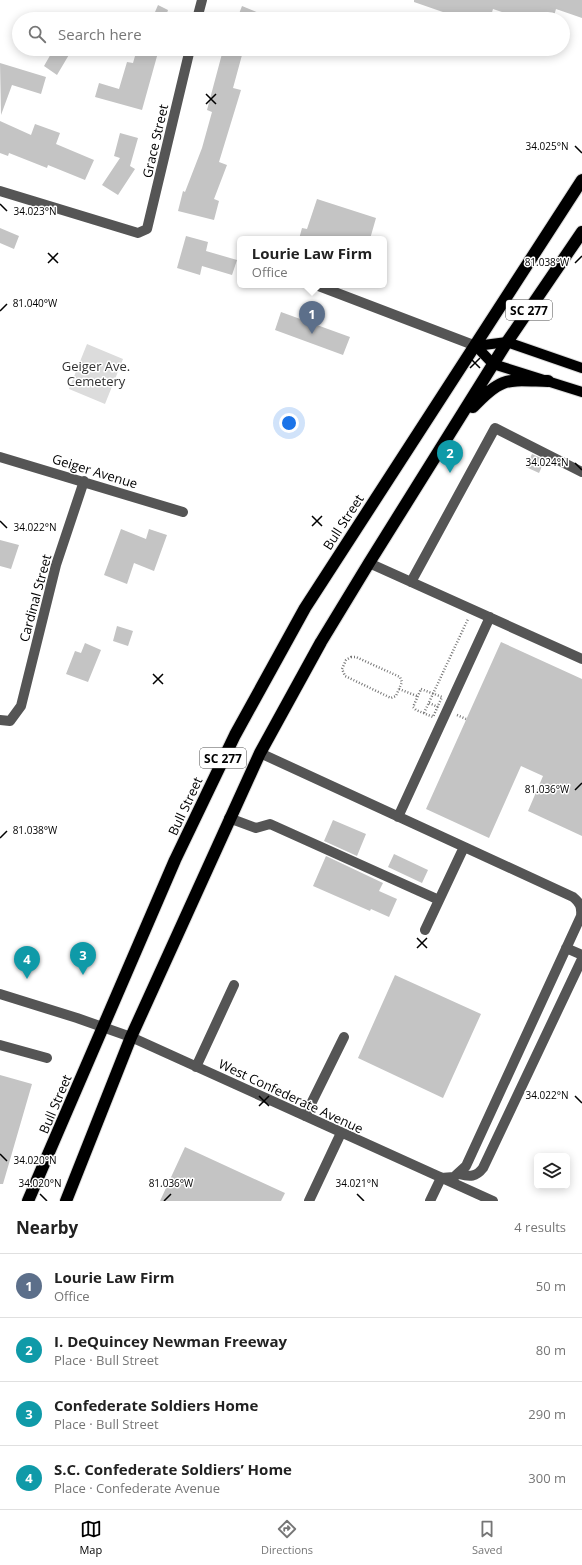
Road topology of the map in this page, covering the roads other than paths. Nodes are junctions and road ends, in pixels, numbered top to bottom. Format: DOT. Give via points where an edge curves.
graph roads {
  1 [pos="202,0"];
  2 [pos="199,12"];
  3 [pos="188,56"];
  4 [pos="582,180"];
  5 [pos="0,191"];
  6 [pos="582,232"];
  7 [pos="578,244"];
  8 [pos="324,288"];
  9 [pos="507,342"];
  10 [pos="476,346"];
  11 [pos="493,364"];
  12 [pos="582,368"];
  13 [pos="548,381"];
  14 [pos="582,392"];
  15 [pos="456,425"];
  16 [pos="0,457"];
  17 [pos="582,472"];
  18 [pos="84,481"];
  19 [pos="183,512"];
  20 [pos="369,563"];
  21 [pos="411,582"];
  22 [pos="490,617"];
  23 [pos="582,659"];
  24 [pos="5,720"];
  25 [pos="260,753"];
  26 [pos="398,817"];
  27 [pos="229,818"];
  28 [pos="464,847"];
  29 [pos="439,900"];
  30 [pos="425,930"];
  31 [pos="566,948"];
  32 [pos="582,955"];
  33 [pos="582,959"];
  34 [pos="234,985"];
  35 [pos="0,994"];
  36 [pos="103,1027"];
  37 [pos="131,1037"];
  38 [pos="344,1037"];
  39 [pos="0,1045"];
  40 [pos="47,1058"];
  41 [pos="196,1067"];
  42 [pos="305,1116"];
  43 [pos="342,1133"];
  44 [pos="459,1174"];
  45 [pos="441,1178"];
  46 [pos="28,1201"];
  47 [pos="66,1201"];
  48 [pos="309,1201"];
  49 [pos="430,1201"];
  50 [pos="493,1201"];
  1 -- 2 [label="street"];
  3 -- 5 [label="street, Grace Street" via="148,229 138,233"];
  4 -- 10 [label="highway, SC 277"];
  6 -- 7 [label="highway, SC 277"];
  7 -- 9 [label="highway, SC 277"];
  8 -- 10 [label="street"];
  9 -- 10 [label="main road"];
  9 -- 11 [label="highway, SC 277"];
  9 -- 12 [label="main road"];
  10 -- 11 [label="main road"];
  10 -- 36 [label="highway, Bull Street / SC 277" via="305,608 234,734 175,860"];
  11 -- 13 [label="main road"];
  11 -- 15 [label="highway, SC 277"];
  13 -- 14 [label="main road"];
  13 -- 15 [label="highway" via="517,380 501,383 490,389"];
  15 -- 20 [label="highway, SC 277"];
  16 -- 18 [label="street, Geiger Avenue"];
  17 -- 21 [label="street" via="495,428"];
  18 -- 19 [label="street, Geiger Avenue"];
  18 -- 24 [label="street, Cardinal Street" via="56,565 21,706"];
  20 -- 21 [label="street"];
  20 -- 25 [label="highway, SC 277" via="321,642"];
  21 -- 22 [label="street"];
  22 -- 23 [label="street"];
  22 -- 26 [label="street"];
  25 -- 26 [label="street"];
  25 -- 27 [label="highway, SC 277"];
  26 -- 28 [label="street"];
  27 -- 29 [label="street" via="256,828 270,824"];
  27 -- 37 [label="highway, SC 277"];
  28 -- 29 [label="street"];
  28 -- 31 [label="street" via="579,902 581,916"];
  29 -- 30 [label="street"];
  31 -- 32 [label="street"];
  31 -- 44 [label="street" via="466,1166"];
  33 -- 44 [label="street" via="483,1168 472,1176"];
  34 -- 41 [label="street"];
  35 -- 36 [label="street, West Confederate Avenue"];
  36 -- 37 [label="street, West Confederate Avenue"];
  36 -- 46 [label="highway, Bull Street / SC 277"];
  37 -- 41 [label="street, West Confederate Avenue"];
  37 -- 47 [label="highway, SC 277"];
  38 -- 42 [label="street"];
  39 -- 40 [label="street"];
  41 -- 42 [label="street, West Confederate Avenue"];
  42 -- 43 [label="street, West Confederate Avenue"];
  43 -- 45 [label="street, West Confederate Avenue"];
  43 -- 48 [label="street"];
  44 -- 45 [label="street"];
  45 -- 49 [label="street"];
  45 -- 50 [label="street, West Confederate Avenue"];
}
